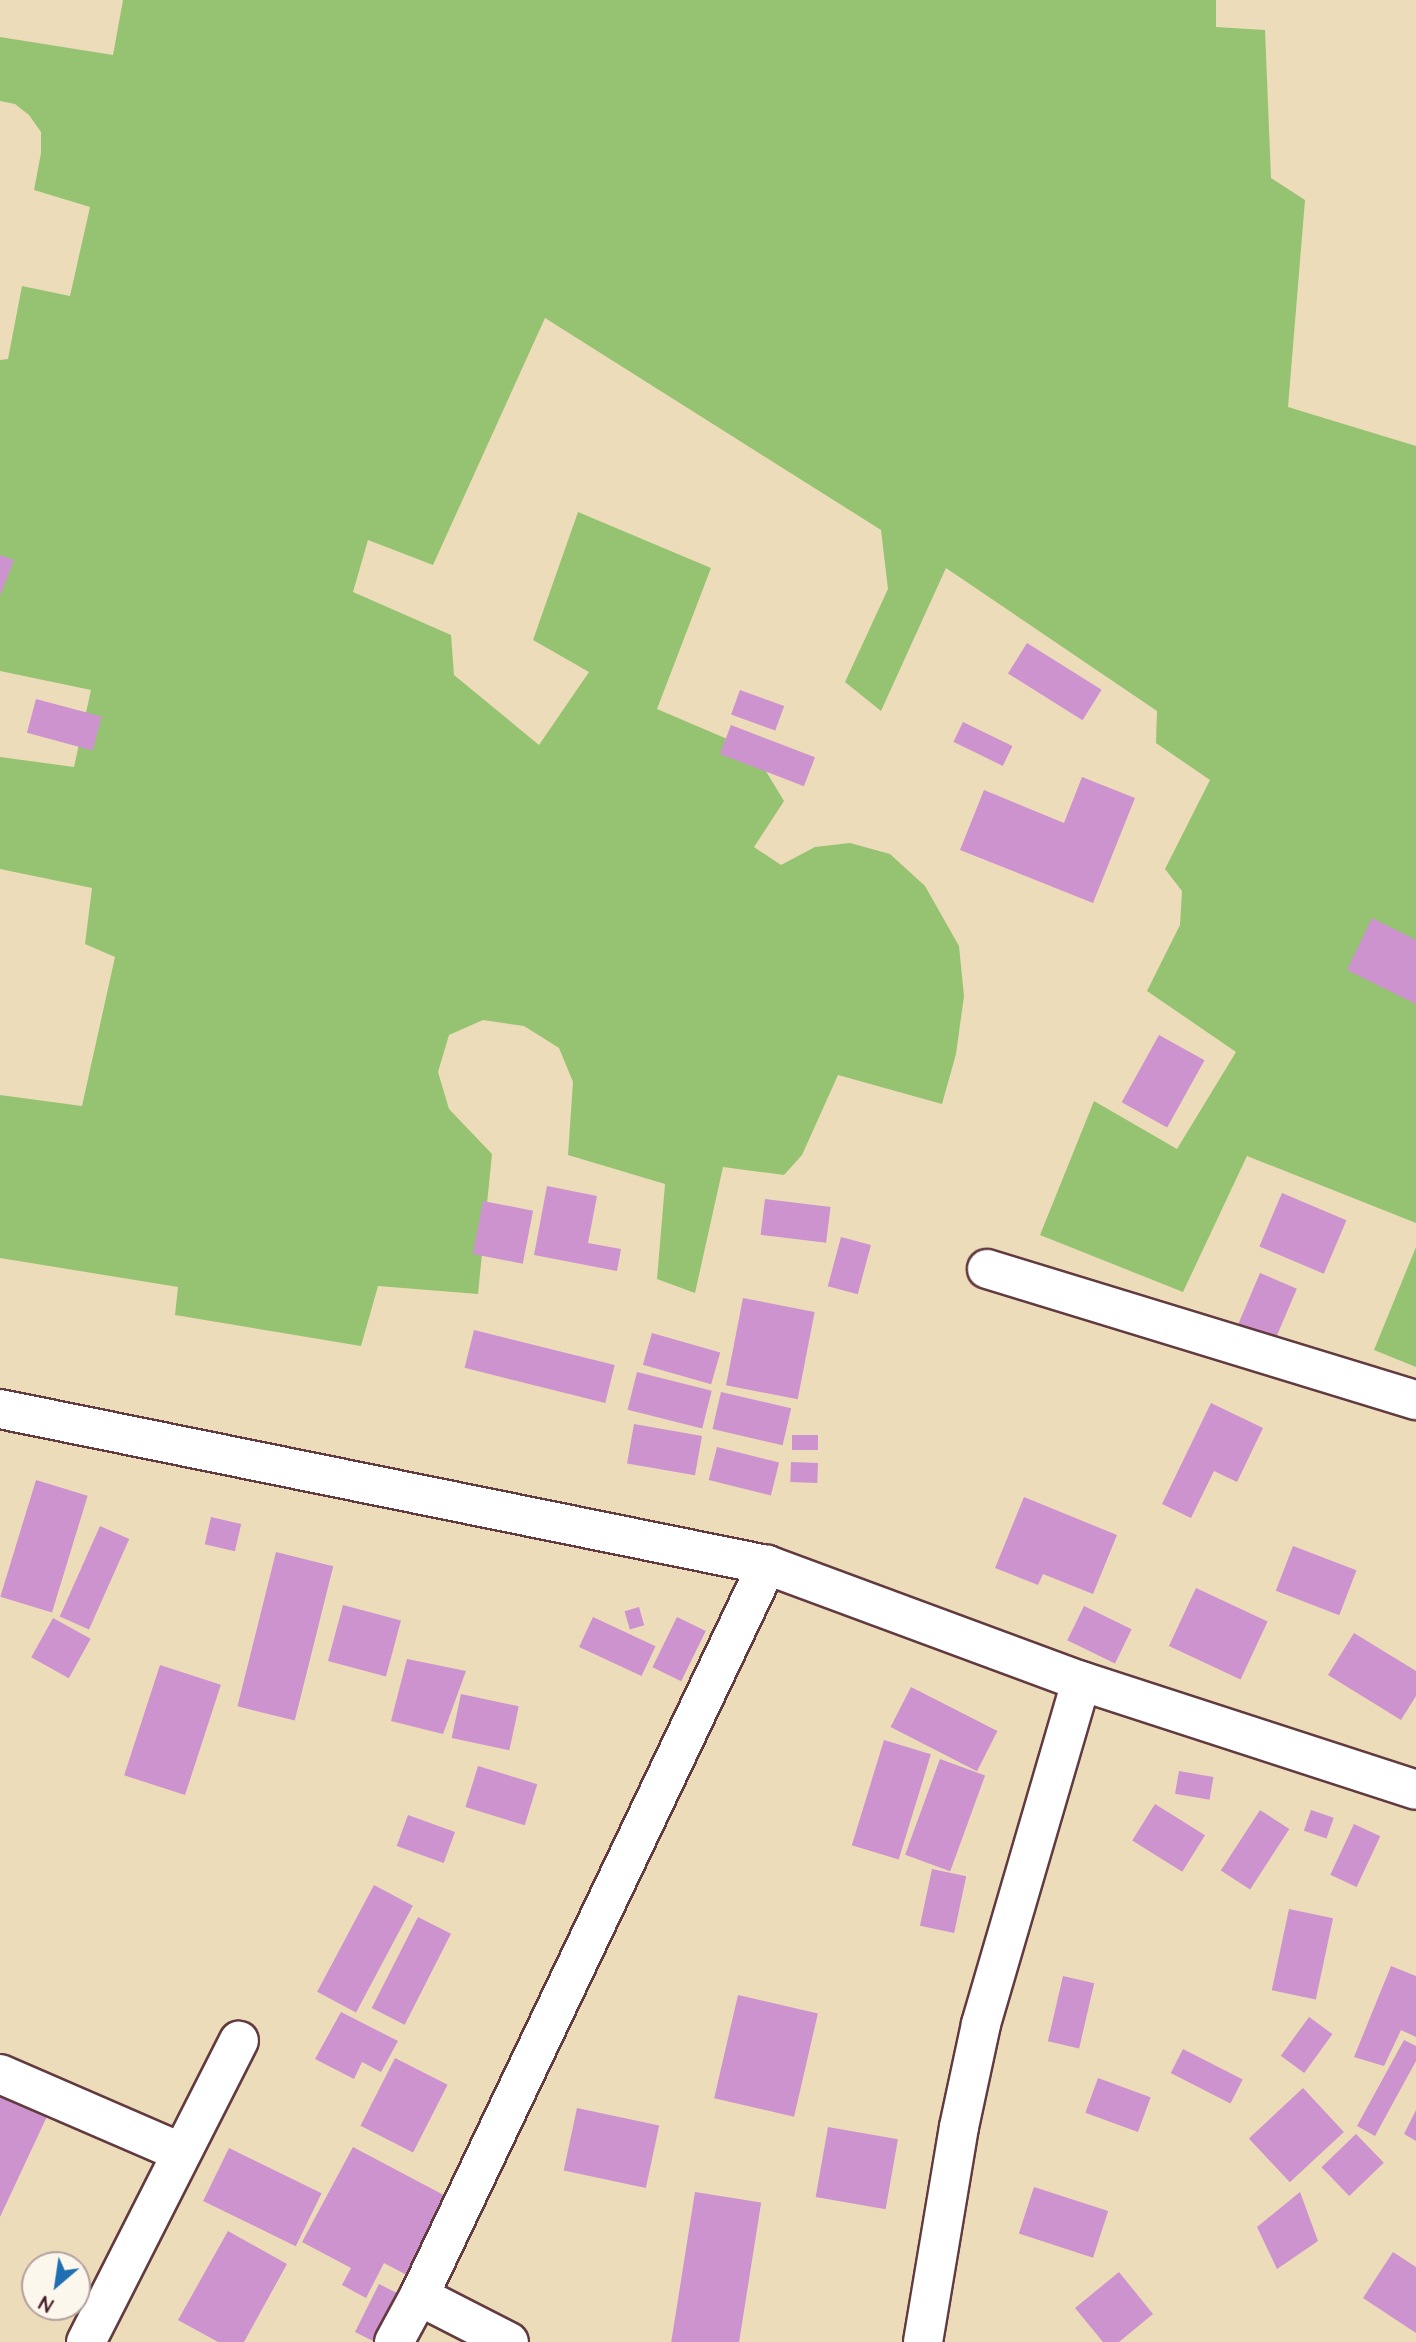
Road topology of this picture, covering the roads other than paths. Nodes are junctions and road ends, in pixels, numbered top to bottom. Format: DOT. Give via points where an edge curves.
graph roads {
  1 [pos="987,1269"];
  2 [pos="1416,1400"];
  3 [pos="0,1409"];
  4 [pos="767,1565"];
  5 [pos="1081,1681"];
  6 [pos="1416,1790"];
  7 [pos="239,2041"];
  8 [pos="0,2074"];
  9 [pos="180,2152"];
  10 [pos="419,2296"];
  11 [pos="86,2342"];
  12 [pos="394,2342"];
  13 [pos="509,2342"];
  14 [pos="923,2342"];
  1 -- 2 [label="street"];
  3 -- 4 [label="street"];
  4 -- 5 [label="street"];
  4 -- 10 [label="street"];
  5 -- 6 [label="street"];
  5 -- 14 [label="street" via="981,2024"];
  7 -- 9 [label="street"];
  8 -- 9 [label="street"];
  9 -- 11 [label="street"];
  10 -- 12 [label="street"];
  10 -- 13 [label="street"];
}
